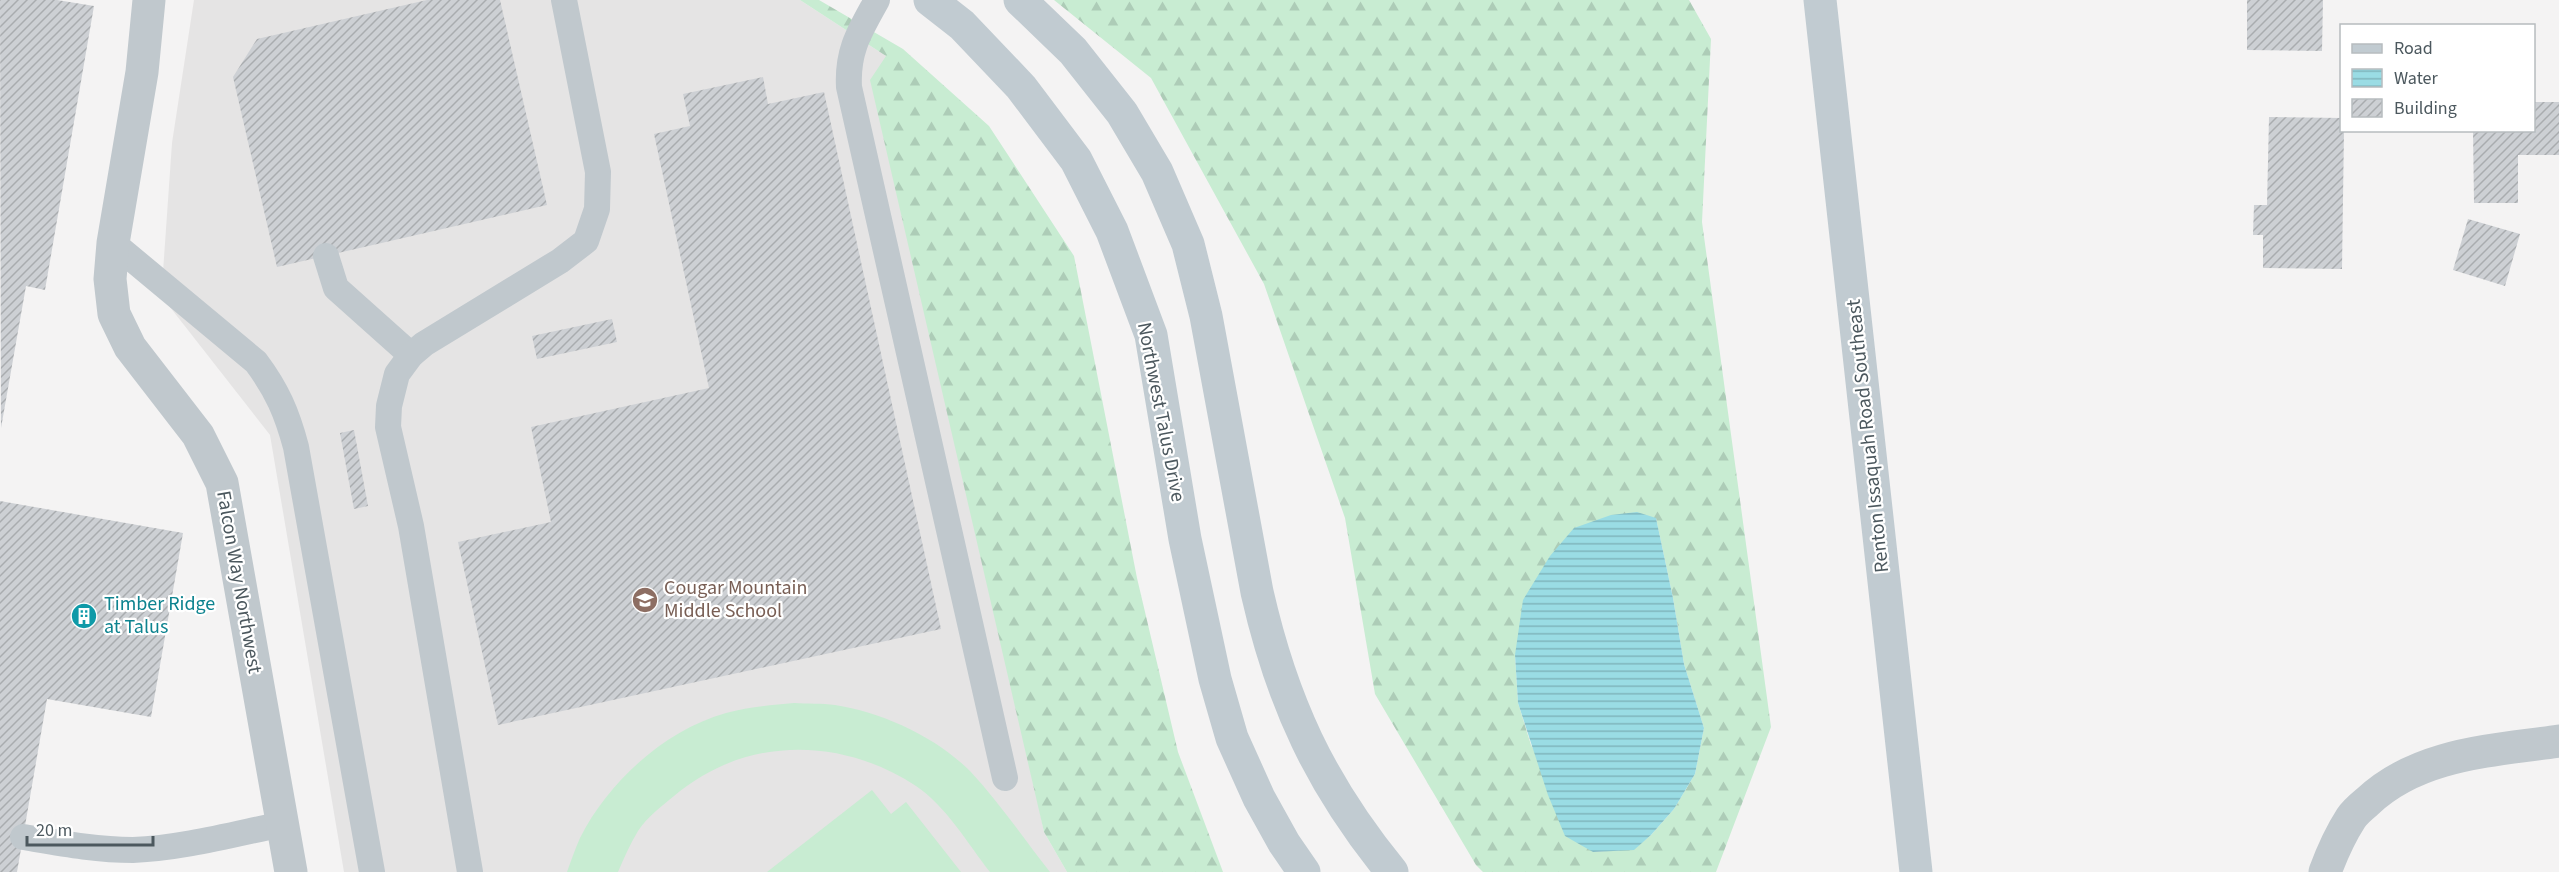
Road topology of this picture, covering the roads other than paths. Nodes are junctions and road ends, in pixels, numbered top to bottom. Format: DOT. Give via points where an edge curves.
graph roads {
  1 [pos="149,0"];
  2 [pos="564,0"];
  3 [pos="877,0"];
  4 [pos="930,0"];
  5 [pos="1020,0"];
  6 [pos="1820,0"];
  7 [pos="113,243"];
  8 [pos="326,256"];
  9 [pos="411,355"];
  10 [pos="2559,741"];
  11 [pos="1005,778"];
  12 [pos="283,824"];
  13 [pos="23,837"];
  14 [pos="291,872"];
  15 [pos="372,872"];
  16 [pos="470,872"];
  17 [pos="1304,872"];
  18 [pos="1392,872"];
  19 [pos="1916,872"];
  20 [pos="2325,872"];
  1 -- 7 [label="street, Falcon Way Northwest" via="142,72"];
  2 -- 9 [label="lane" via="598,172 597,209 586,241"];
  3 -- 11 [label="lane" via="853,45 849,87"];
  4 -- 17 [label="street, Northwest Talus Drive" via="962,26 1021,87 1076,160 1112,231 1151,335 1185,539 1232,738 1259,798"];
  5 -- 18 [label="street" via="1073,51 1122,113 1157,172 1188,244 1206,316 1257,591 1283,688 1312,753 1343,808"];
  6 -- 19 [label="street, Renton Issaquah Road Southeast"];
  7 -- 12 [label="street, Falcon Way Northwest" via="110,279 114,314 130,347 198,435 222,483"];
  7 -- 15 [label="lane" via="256,362 273,384 287,414"];
  8 -- 9 [label="lane" via="336,288"];
  9 -- 16 [label="lane" via="397,374 388,427 411,526"];
  10 -- 20 [label="street" via="2444,759 2409,772 2352,816"];
  12 -- 13 [label="lane" via="134,850 84,848"];
  12 -- 14 [label="street, Falcon Way Northwest"];
}
